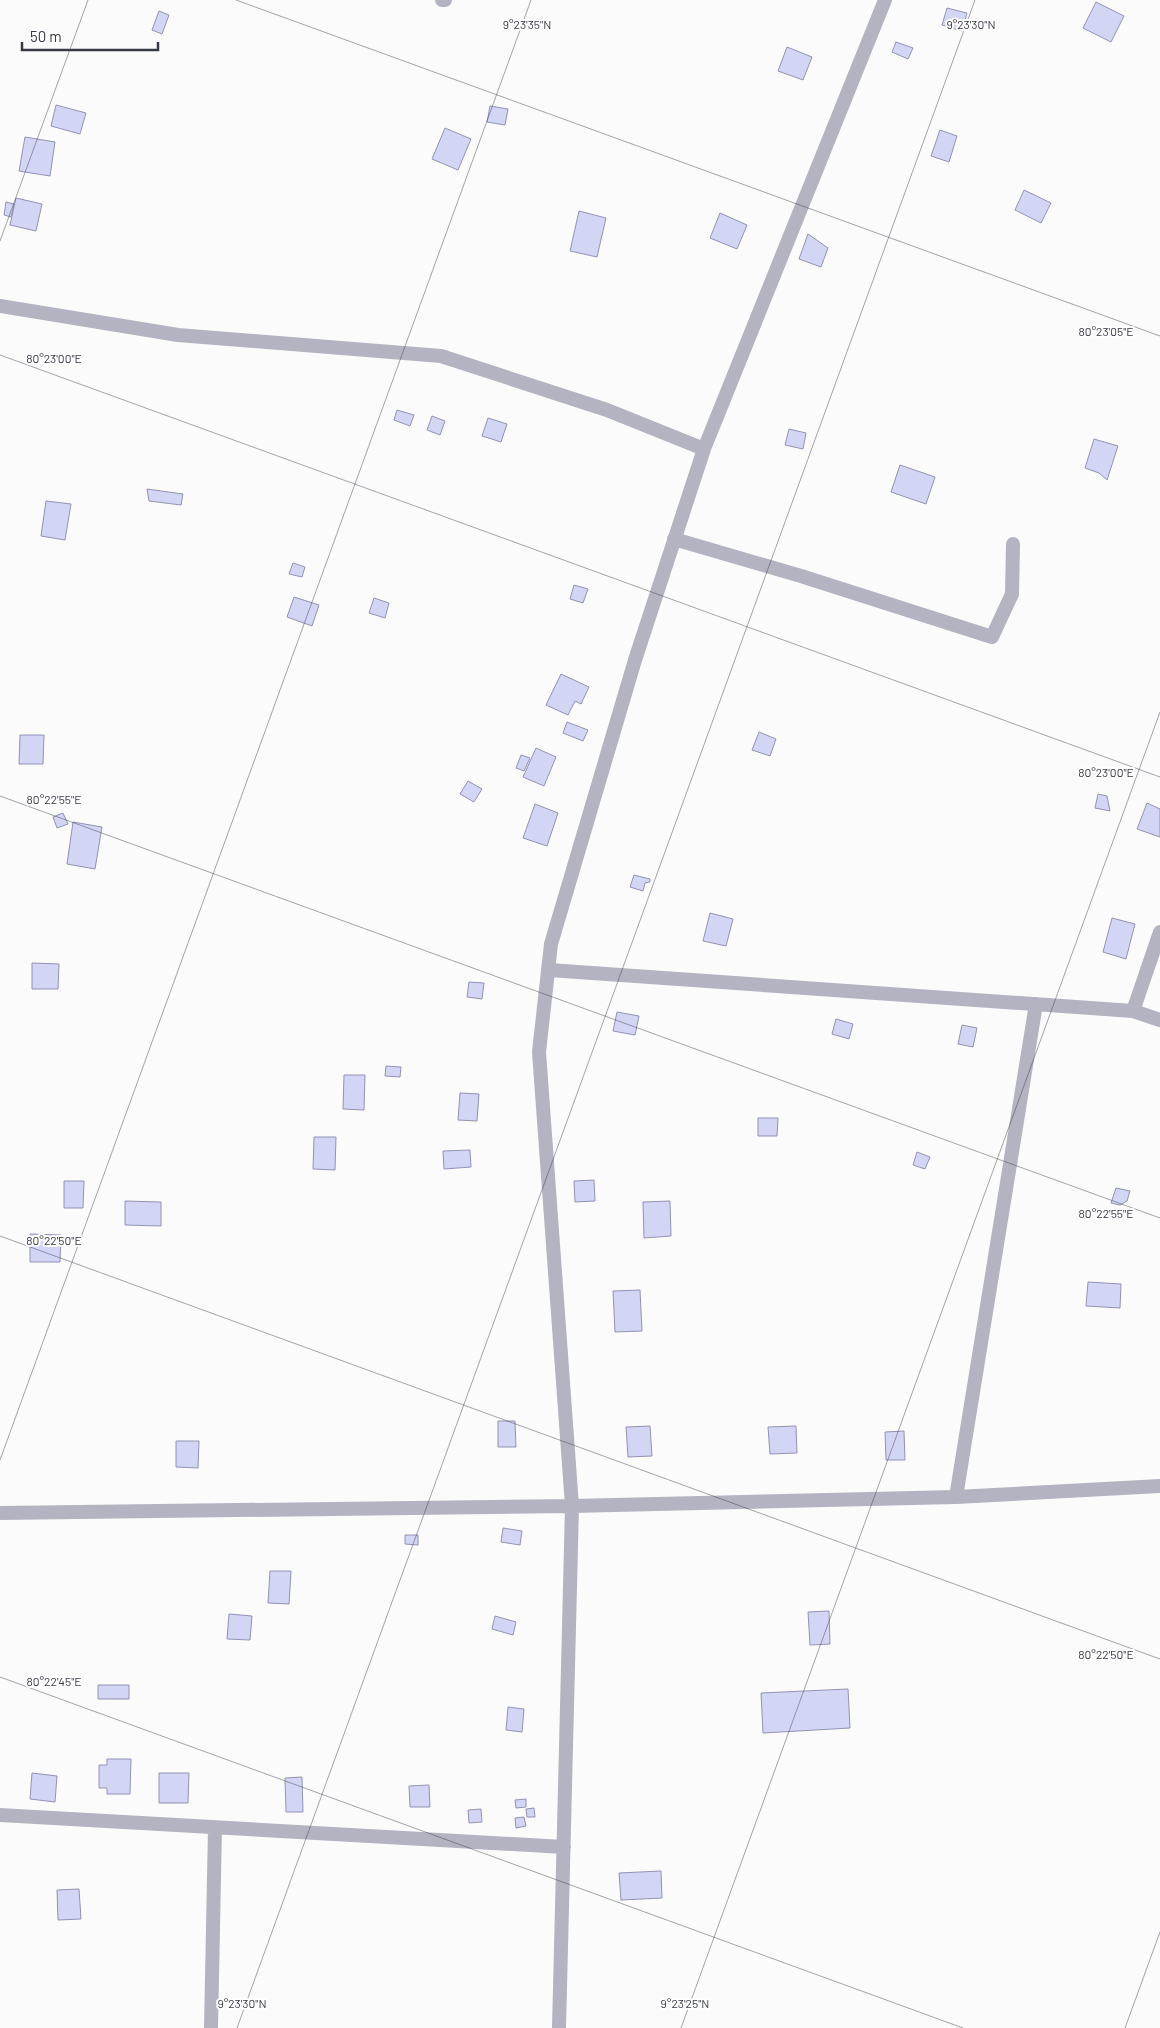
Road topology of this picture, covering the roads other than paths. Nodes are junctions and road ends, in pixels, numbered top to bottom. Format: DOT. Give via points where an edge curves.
graph roads {
  1 [pos="886,0"];
  2 [pos="0,306"];
  3 [pos="704,449"];
  4 [pos="674,539"];
  5 [pos="1013,544"];
  6 [pos="1160,932"];
  7 [pos="549,970"];
  8 [pos="1036,1004"];
  9 [pos="1133,1011"];
  10 [pos="1160,1020"];
  11 [pos="1160,1486"];
  12 [pos="956,1497"];
  13 [pos="572,1506"];
  14 [pos="0,1513"];
  15 [pos="0,1815"];
  16 [pos="215,1828"];
  17 [pos="564,1847"];
  18 [pos="211,2028"];
  19 [pos="559,2028"];
  1 -- 3 [label="street"];
  2 -- 3 [label="street" via="178,335 441,356 607,410"];
  3 -- 4 [label="street"];
  4 -- 5 [label="street" via="992,637 1012,594"];
  4 -- 7 [label="street" via="554,935"];
  6 -- 9 [label="street"];
  7 -- 8 [label="street"];
  7 -- 13 [label="street" via="539,1052"];
  8 -- 9 [label="street"];
  8 -- 12 [label="street"];
  9 -- 10 [label="street"];
  11 -- 12 [label="street"];
  12 -- 13 [label="street"];
  13 -- 14 [label="street"];
  13 -- 17 [label="street"];
  15 -- 16 [label="street"];
  16 -- 17 [label="street"];
  16 -- 18 [label="street"];
  17 -- 19 [label="street"];
}
